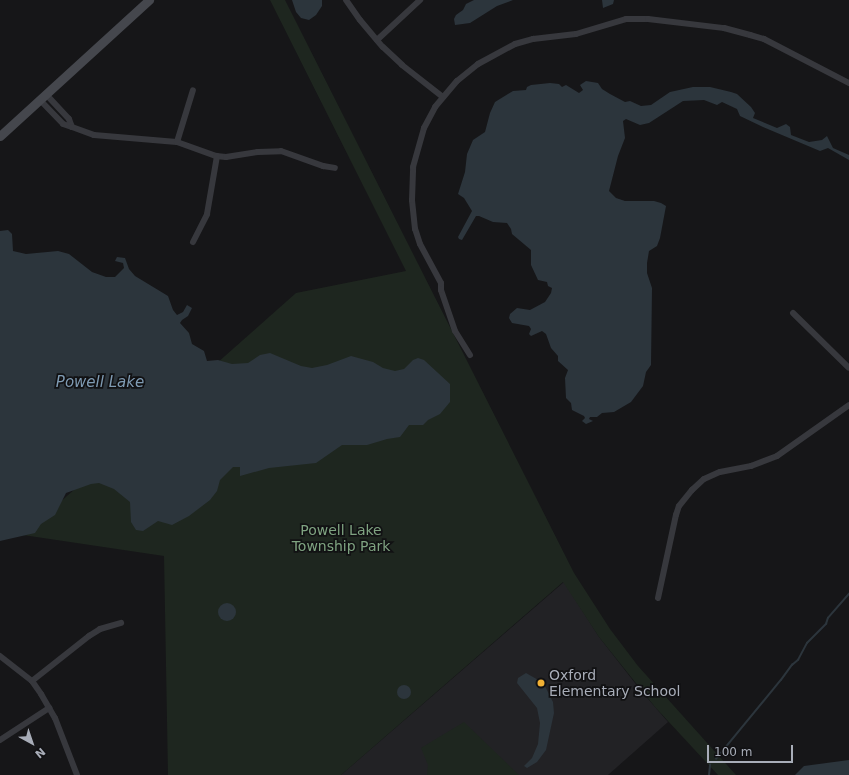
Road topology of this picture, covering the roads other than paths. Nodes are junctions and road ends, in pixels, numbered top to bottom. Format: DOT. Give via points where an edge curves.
graph roads {
  1 [pos="149,0"];
  2 [pos="346,0"];
  3 [pos="420,0"];
  4 [pos="377,40"];
  5 [pos="849,83"];
  6 [pos="193,90"];
  7 [pos="43,97"];
  8 [pos="443,97"];
  9 [pos="0,136"];
  10 [pos="177,142"];
  11 [pos="217,156"];
  12 [pos="335,168"];
  13 [pos="193,242"];
  14 [pos="793,313"];
  15 [pos="470,355"];
  16 [pos="849,368"];
  17 [pos="849,405"];
  18 [pos="658,598"];
  19 [pos="121,623"];
  20 [pos="0,656"];
  21 [pos="32,681"];
  22 [pos="49,708"];
  23 [pos="0,740"];
  24 [pos="77,775"];
  1 -- 7 [label="street"];
  2 -- 4 [label="street"];
  3 -- 4 [label="street"];
  4 -- 8 [label="street" via="402,66"];
  5 -- 8 [label="street" via="764,39 724,28 636,19 606,24 576,34 533,39 515,44 478,64 457,81"];
  6 -- 10 [label="street"];
  7 -- 9 [label="street"];
  7 -- 10 [label="street" via="63,124 94,135"];
  8 -- 15 [label="street" via="424,128 417,150 413,167 413,211 417,236 441,283 454,331"];
  10 -- 11 [label="street"];
  11 -- 12 [label="street" via="281,150"];
  11 -- 13 [label="street" via="207,214"];
  14 -- 16 [label="street"];
  17 -- 18 [label="street" via="777,456 751,466 720,472 692,490 676,514"];
  19 -- 21 [label="street" via="100,629 89,636"];
  20 -- 21 [label="street"];
  21 -- 22 [label="street"];
  22 -- 23 [label="street"];
  22 -- 24 [label="street"];
}
